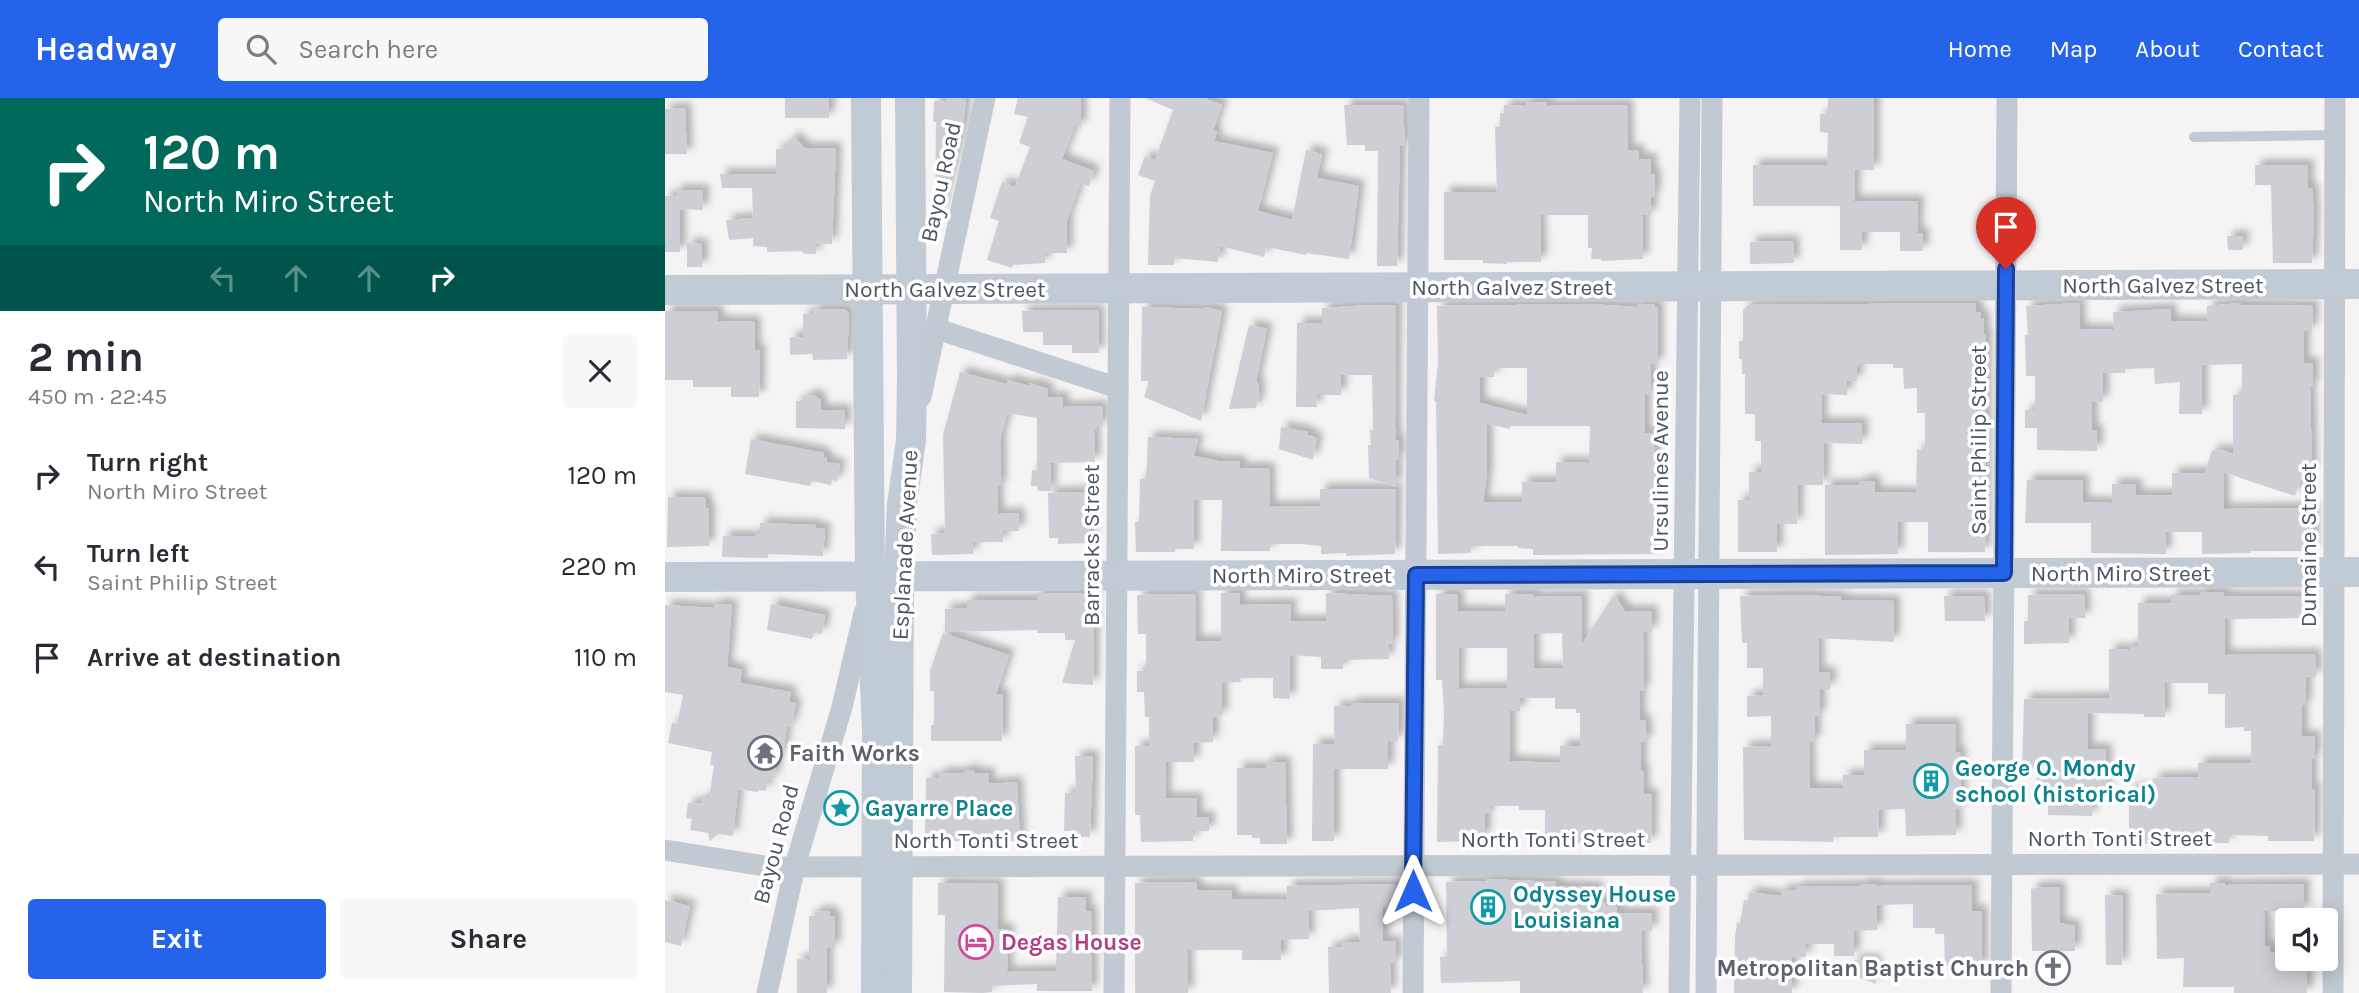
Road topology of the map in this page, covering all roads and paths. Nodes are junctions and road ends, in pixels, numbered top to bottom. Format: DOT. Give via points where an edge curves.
graph roads {
  1 [pos="866,98"];
  2 [pos="909,98"];
  3 [pos="985,98"];
  4 [pos="1120,98"];
  5 [pos="1419,98"];
  6 [pos="1690,98"];
  7 [pos="1712,98"];
  8 [pos="2007,98"];
  9 [pos="2335,98"];
  10 [pos="2335,135"];
  11 [pos="2194,137"];
  12 [pos="2347,284"];
  13 [pos="2005,286"];
  14 [pos="1699,287"];
  15 [pos="1418,288"];
  16 [pos="867,289"];
  17 [pos="910,289"];
  18 [pos="945,289"];
  19 [pos="1119,289"];
  20 [pos="665,290"];
  21 [pos="937,329"];
  22 [pos="1118,388"];
  23 [pos="911,440"];
  24 [pos="2346,572"];
  25 [pos="2004,573"];
  26 [pos="1697,574"];
  27 [pos="1416,575"];
  28 [pos="1117,576"];
  29 [pos="665,577"];
  30 [pos="880,580"];
  31 [pos="665,850"];
  32 [pos="2002,864"];
  33 [pos="2333,864"];
  34 [pos="2359,864"];
  35 [pos="1414,865"];
  36 [pos="1682,865"];
  37 [pos="1707,865"];
  38 [pos="795,866"];
  39 [pos="887,866"];
  40 [pos="1115,866"];
  41 [pos="768,993"];
  42 [pos="876,993"];
  43 [pos="897,993"];
  44 [pos="1114,993"];
  45 [pos="1413,993"];
  46 [pos="1679,993"];
  47 [pos="1706,993"];
  48 [pos="2001,993"];
  49 [pos="2333,993"];
  1 -- 16 [label="street, Esplanade Avenue"];
  2 -- 17 [label="street, Esplanade Avenue"];
  3 -- 18 [label="street, Bayou Road"];
  4 -- 19 [label="street, Barracks Street"];
  5 -- 15 [label="street"];
  6 -- 14 [label="street, Ursulines Avenue"];
  7 -- 14 [label="street, Ursulines Avenue"];
  8 -- 13 [label="street, Saint Philip Street"];
  9 -- 10 [label="street, Dumaine Street"];
  10 -- 11 [label="lane"];
  10 -- 12 [label="street, Dumaine Street"];
  12 -- 13 [label="street, North Galvez Street"];
  12 -- 24 [label="street, Dumaine Street"];
  13 -- 14 [label="street, North Galvez Street"];
  13 -- 25 [label="street, Saint Philip Street"];
  14 -- 15 [label="street, North Galvez Street"];
  14 -- 26 [label="street, Ursulines Avenue"];
  15 -- 19 [label="street, North Galvez Street"];
  15 -- 27 [label="street"];
  16 -- 17 [label="street, North Galvez Street"];
  16 -- 20 [label="street, North Galvez Street"];
  16 -- 30 [label="street, Esplanade Avenue"];
  17 -- 18 [label="street, North Galvez Street"];
  17 -- 23 [label="street, Esplanade Avenue"];
  18 -- 19 [label="street, North Galvez Street"];
  18 -- 21 [label="street, Bayou Road"];
  19 -- 22 [label="street, Barracks Street"];
  21 -- 22 [label="street"];
  21 -- 23 [label="street, Bayou Road"];
  22 -- 28 [label="street, Barracks Street"];
  23 -- 30 [label="street, Esplanade Avenue" via="902,504"];
  24 -- 25 [label="street, North Miro Street"];
  24 -- 33 [label="street, Dumaine Street"];
  25 -- 26 [label="street, North Miro Street"];
  25 -- 32 [label="street, Saint Philip Street"];
  26 -- 27 [label="street, North Miro Street"];
  26 -- 36 [label="street, Ursulines Avenue"];
  26 -- 37 [label="street, Ursulines Avenue"];
  27 -- 28 [label="street, North Miro Street"];
  27 -- 35 [label="street"];
  28 -- 30 [label="street, North Miro Street"];
  28 -- 40 [label="street, Barracks Street"];
  29 -- 30 [label="street, North Miro Street"];
  30 -- 38 [label="street, Bayou Road"];
  30 -- 39 [label="street, Esplanade Avenue"];
  31 -- 38 [label="street, North Tonti Street" via="772,867"];
  32 -- 33 [label="street, North Tonti Street"];
  32 -- 37 [label="street, North Tonti Street"];
  32 -- 48 [label="street, Saint Philip Street"];
  33 -- 34 [label="street, North Tonti Street"];
  33 -- 49 [label="street, Dumaine Street"];
  35 -- 36 [label="street, North Tonti Street"];
  35 -- 40 [label="street, North Tonti Street"];
  35 -- 45 [label="street"];
  36 -- 37 [label="street, North Tonti Street"];
  36 -- 46 [label="street, Ursulines Avenue"];
  37 -- 47 [label="street, Ursulines Avenue"];
  38 -- 39 [label="street, North Tonti Street"];
  38 -- 41 [label="street, Bayou Road"];
  39 -- 40 [label="street, North Tonti Street"];
  39 -- 42 [label="street, Esplanade Avenue"];
  39 -- 43 [label="street, Esplanade Avenue"];
  40 -- 44 [label="street, Barracks Street"];
}
